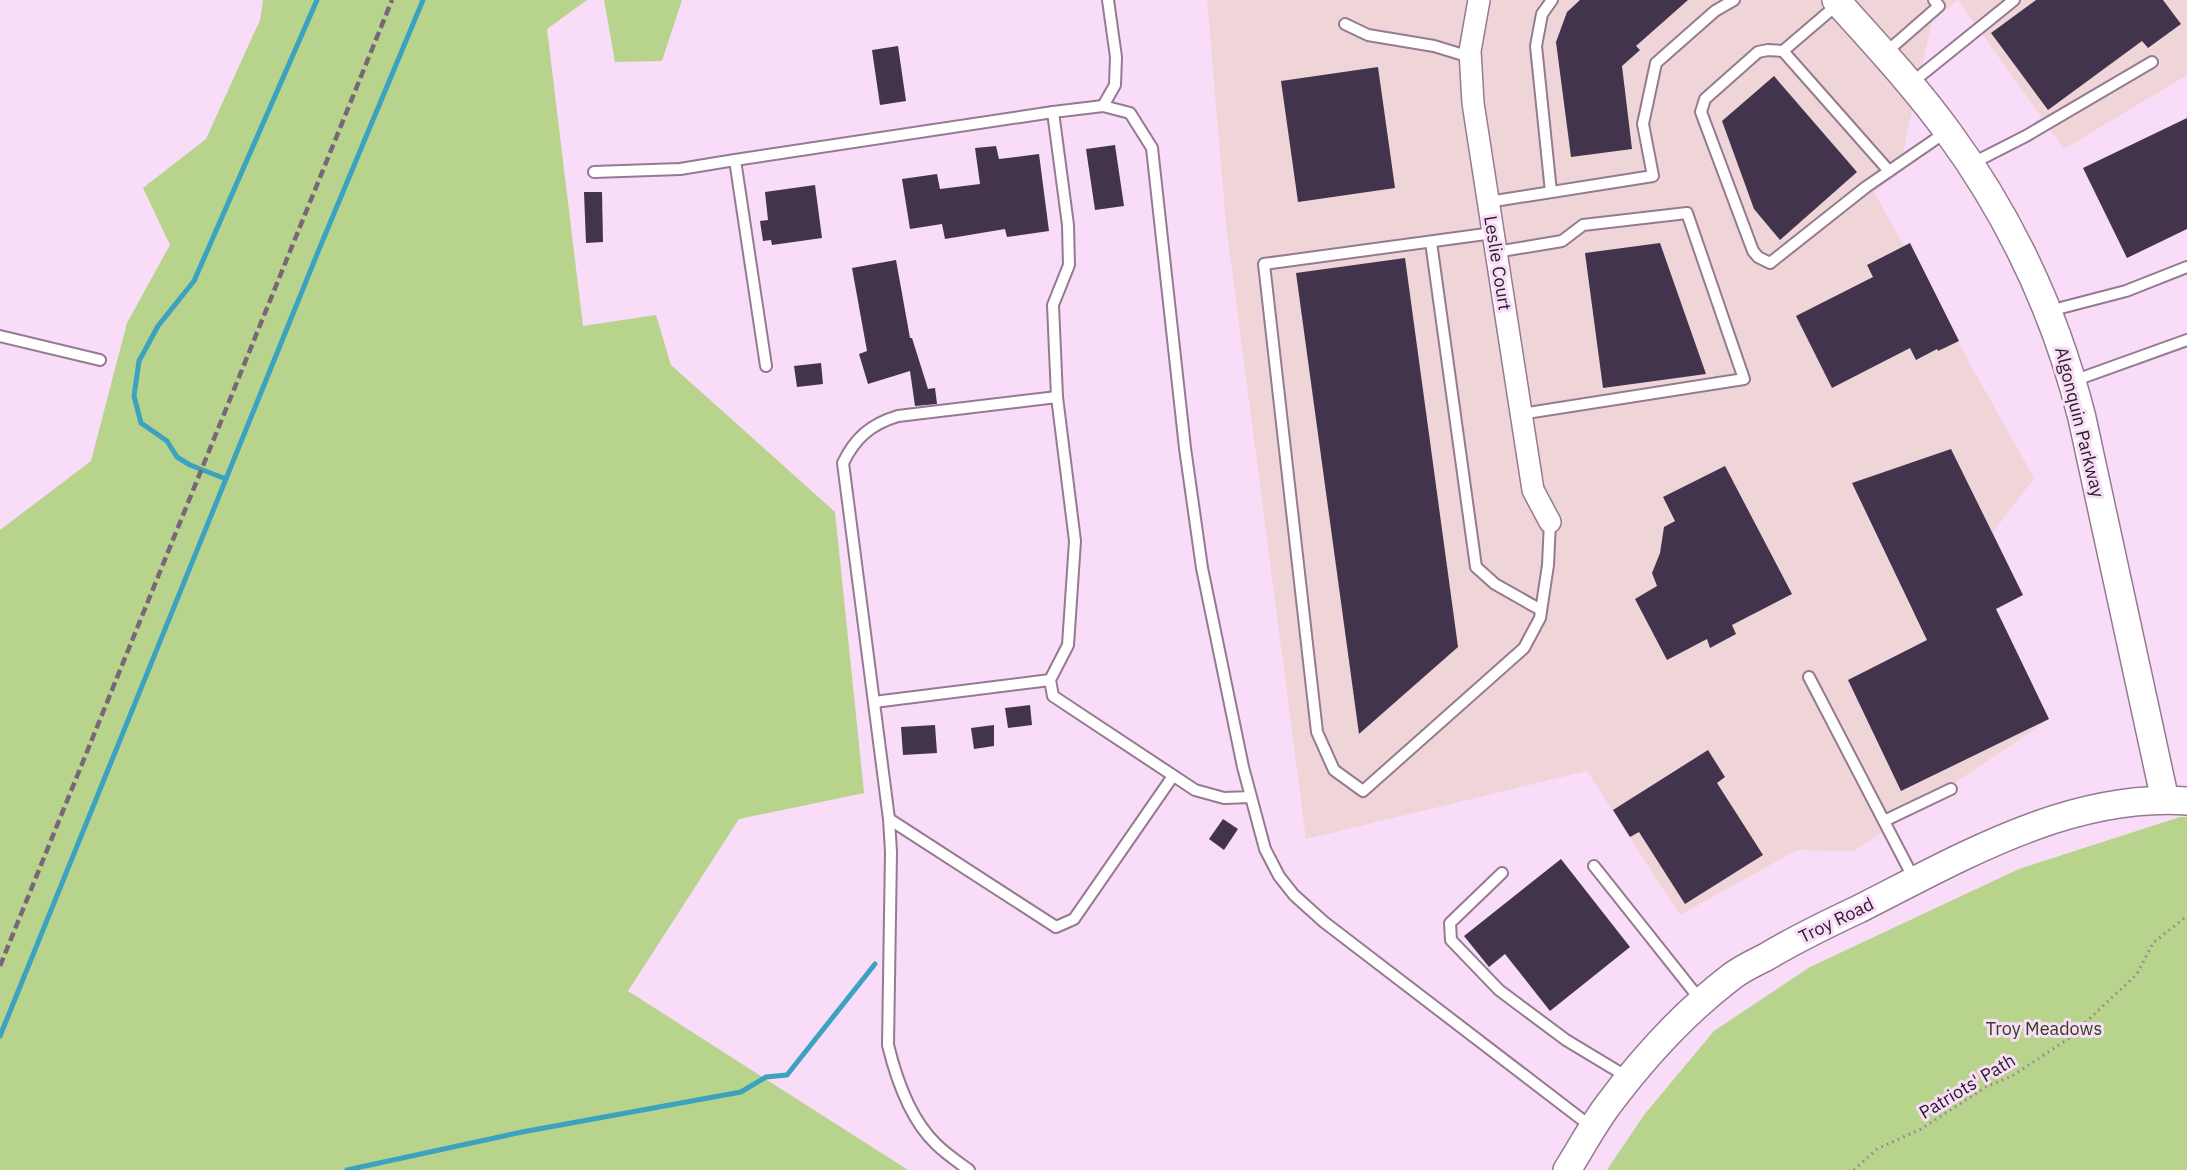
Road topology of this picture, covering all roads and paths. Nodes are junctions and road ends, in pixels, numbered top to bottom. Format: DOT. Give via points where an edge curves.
graph roads {
  1 [pos="1108,0"];
  2 [pos="1552,0"];
  3 [pos="1734,0"];
  4 [pos="2014,0"];
  5 [pos="1477,1"];
  6 [pos="1837,2"];
  7 [pos="1939,2"];
  8 [pos="1345,24"];
  9 [pos="1783,51"];
  10 [pos="1884,55"];
  11 [pos="1470,57"];
  12 [pos="2152,62"];
  13 [pos="1910,85"];
  14 [pos="1103,106"];
  15 [pos="1053,112"];
  16 [pos="1947,131"];
  17 [pos="735,160"];
  18 [pos="1971,164"];
  19 [pos="1889,171"];
  20 [pos="594,172"];
  21 [pos="1551,192"];
  22 [pos="1488,202"];
  23 [pos="1431,242"];
  24 [pos="1495,243"];
  25 [pos="2187,267"];
  26 [pos="2048,311"];
  27 [pos="0,336"];
  28 [pos="2187,340"];
  29 [pos="100,360"];
  30 [pos="766,366"];
  31 [pos="2073,381"];
  32 [pos="1057,397"];
  33 [pos="1521,414"];
  34 [pos="1550,522"];
  35 [pos="1541,610"];
  36 [pos="1809,677"];
  37 [pos="1050,680"];
  38 [pos="874,702"];
  39 [pos="1173,776"];
  40 [pos="1951,789"];
  41 [pos="1251,797"];
  42 [pos="2176,801"];
  43 [pos="889,819"];
  44 [pos="1884,821"];
  45 [pos="1594,866"];
  46 [pos="1502,873"];
  47 [pos="1915,880"];
  48 [pos="2187,916"];
  49 [pos="1702,1002"];
  50 [pos="1629,1078"];
  51 [pos="1593,1129"];
  52 [pos="969,1170"];
  53 [pos="1567,1170"];
  54 [pos="1854,1170"];
  1 -- 14 [label="lane" via="1116,57 1115,84"];
  2 -- 21 [label="lane" via="1542,14 1536,46"];
  3 -- 21 [label="lane" via="1715,11 1656,63 1643,124 1653,176"];
  4 -- 13 [label="lane"];
  5 -- 11 [label="street, Leslie Court"];
  6 -- 9 [label="lane"];
  6 -- 10 [label="street, Algonquin Parkway"];
  7 -- 10 [label="lane"];
  8 -- 11 [label="lane" via="1368,35 1434,46"];
  9 -- 19 [label="lane"];
  9 -- 19 [label="lane" via="1758,52 1705,99 1701,112 1758,257 1770,263"];
  10 -- 13 [label="street, Algonquin Parkway"];
  11 -- 22 [label="street, Leslie Court"];
  12 -- 18 [label="lane"];
  13 -- 16 [label="street, Algonquin Parkway"];
  14 -- 15 [label="lane"];
  14 -- 41 [label="lane" via="1130,112 1152,148 1202,568"];
  15 -- 17 [label="lane"];
  15 -- 32 [label="lane" via="1068,225 1069,265 1053,305"];
  16 -- 18 [label="street, Algonquin Parkway"];
  16 -- 19 [label="lane"];
  17 -- 20 [label="lane" via="680,169"];
  17 -- 30 [label="lane"];
  18 -- 26 [label="street, Algonquin Parkway" via="2020,248"];
  21 -- 22 [label="lane"];
  22 -- 24 [label="street, Leslie Court"];
  23 -- 24 [label="lane"];
  23 -- 35 [label="lane" via="1476,567 1495,584"];
  23 -- 35 [label="lane" via="1264,264 1317,732 1334,770 1363,791 1524,648"];
  24 -- 33 [label="street, Leslie Court"];
  24 -- 33 [label="lane" via="1562,241 1583,225 1687,213 1744,379"];
  25 -- 26 [label="lane" via="2126,291"];
  26 -- 31 [label="street, Algonquin Parkway"];
  27 -- 29 [label="lane"];
  28 -- 31 [label="lane"];
  31 -- 42 [label="street, Algonquin Parkway"];
  32 -- 37 [label="lane" via="1075,541 1068,645"];
  32 -- 38 [label="lane" via="898,416 877,423 850,448 843,475"];
  33 -- 34 [label="street, Leslie Court" via="1533,490"];
  34 -- 35 [label="lane"];
  36 -- 44 [label="lane"];
  37 -- 38 [label="lane"];
  37 -- 39 [label="lane" via="1053,696"];
  38 -- 43 [label="lane"];
  39 -- 41 [label="lane" via="1195,790 1224,798"];
  39 -- 43 [label="lane" via="1074,919 1056,927"];
  40 -- 44 [label="lane"];
  41 -- 51 [label="lane" via="1265,849 1294,896"];
  42 -- 47 [label="street, Troy Road" via="2120,805 2019,831"];
  43 -- 52 [label="lane" via="888,1045 906,1099 920,1122 935,1143"];
  44 -- 47 [label="lane"];
  45 -- 49 [label="lane"];
  46 -- 50 [label="lane" via="1450,923 1451,940 1499,990 1566,1040"];
  47 -- 49 [label="street, Troy Road" via="1732,976"];
  48 -- 54 [label="path, Patriots' Path" via="2153,943 2137,974 2068,1040 1921,1129 1877,1149"];
  49 -- 50 [label="street, Troy Road"];
  50 -- 51 [label="street, Troy Road"];
  51 -- 53 [label="street, Troy Road"];
}
